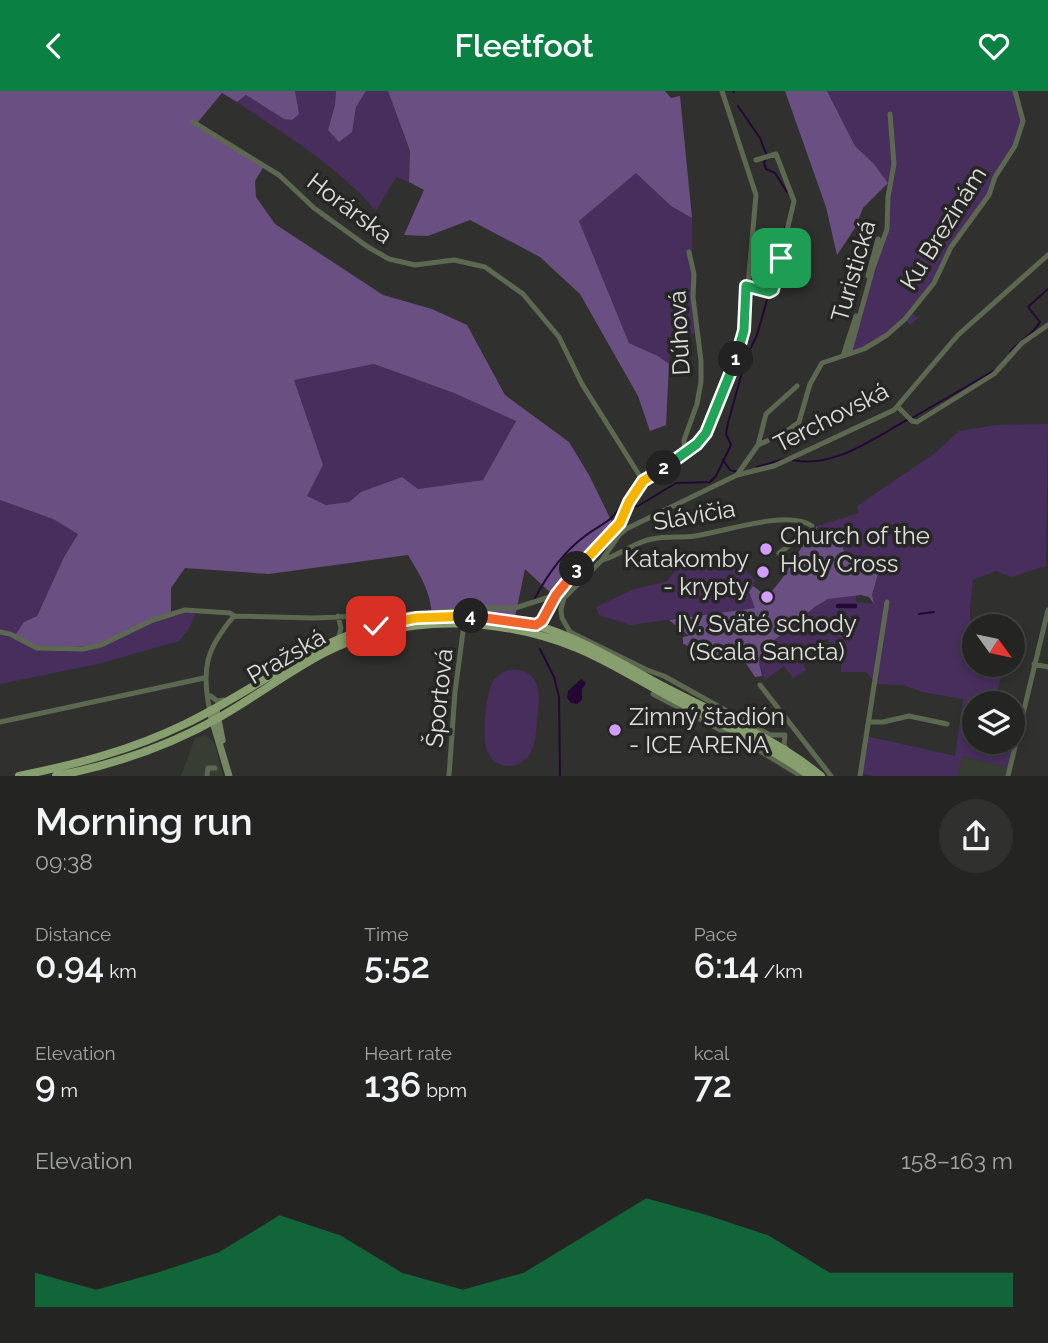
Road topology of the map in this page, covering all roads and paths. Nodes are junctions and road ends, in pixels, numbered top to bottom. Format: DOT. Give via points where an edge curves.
graph roads {
  1 [pos="722,91"];
  2 [pos="1015,91"];
  3 [pos="890,114"];
  4 [pos="194,122"];
  5 [pos="755,160"];
  6 [pos="878,239"];
  7 [pos="689,251"];
  8 [pos="1048,255"];
  9 [pos="746,286"];
  10 [pos="1048,325"];
  11 [pos="846,355"];
  12 [pos="797,386"];
  13 [pos="898,407"];
  14 [pos="758,445"];
  15 [pos="685,453"];
  16 [pos="638,472"];
  17 [pos="739,472"];
  18 [pos="650,475"];
  19 [pos="643,481"];
  20 [pos="620,523"];
  21 [pos="625,529"];
  22 [pos="779,554"];
  23 [pos="601,560"];
  24 [pos="556,595"];
  25 [pos="564,598"];
  26 [pos="544,600"];
  27 [pos="887,602"];
  28 [pos="1048,610"];
  29 [pos="548,612"];
  30 [pos="234,616"];
  31 [pos="338,616"];
  32 [pos="543,623"];
  33 [pos="464,624"];
  34 [pos="341,628"];
  35 [pos="521,631"];
  36 [pos="0,632"];
  37 [pos="351,635"];
  38 [pos="547,638"];
  39 [pos="338,640"];
  40 [pos="1034,664"];
  41 [pos="1048,667"];
  42 [pos="204,678"];
  43 [pos="267,678"];
  44 [pos="205,685"];
  45 [pos="760,685"];
  46 [pos="653,694"];
  47 [pos="211,696"];
  48 [pos="215,717"];
  49 [pos="0,722"];
  50 [pos="869,722"];
  51 [pos="947,724"];
  52 [pos="790,726"];
  53 [pos="785,735"];
  54 [pos="178,738"];
  55 [pos="218,741"];
  56 [pos="776,750"];
  57 [pos="793,755"];
  58 [pos="225,762"];
  59 [pos="215,768"];
  60 [pos="19,776"];
  61 [pos="56,776"];
  62 [pos="207,776"];
  63 [pos="229,776"];
  64 [pos="449,776"];
  65 [pos="801,776"];
  66 [pos="810,776"];
  67 [pos="821,776"];
  68 [pos="831,776"];
  69 [pos="860,776"];
  70 [pos="1008,776"];
  1 -- 9 [label="street" via="756,195"];
  2 -- 11 [label="street, Ku Brezinám" via="1023,121 1015,146 989,195 950,247 934,283 887,335"];
  3 -- 11 [label="street, Turistická" via="894,164 887,229"];
  4 -- 16 [label="street, Horárska" via="279,175 314,208 390,259 415,265 454,260 485,267 523,294 559,337 582,384"];
  5 -- 9 [label="street" via="776,154 794,201 773,290"];
  6 -- 11 [label="street, Turistická"];
  7 -- 15 [label="street, Dúhová" via="701,382 684,440"];
  8 -- 13 [label="street, Terchovská" via="958,335"];
  9 -- 15 [label="street" via="738,354 707,432"];
  10 -- 13 [label="street" via="1022,343 994,374 917,422"];
  11 -- 14 [label="street, Ku Brezinám" via="817,367 796,426"];
  12 -- 14 [label="street" via="766,414"];
  13 -- 17 [label="street, Terchovská" via="790,459 765,469"];
  14 -- 17 [label="street"];
  15 -- 19 [label="street"];
  16 -- 18 [label="street"];
  16 -- 19 [label="street, Horárska"];
  17 -- 21 [label="street, Terchovská"];
  19 -- 20 [label="street"];
  20 -- 21 [label="street"];
  20 -- 24 [label="street"];
  21 -- 23 [label="street, Terchovská"];
  22 -- 23 [label="street, Slávičia" via="812,526 750,522 717,533 650,539"];
  23 -- 25 [label="street, Slávičia"];
  24 -- 25 [label="street"];
  24 -- 26 [label="street"];
  24 -- 29 [label="street"];
  25 -- 53 [label="street" via="562,618 570,632 664,676 770,735"];
  26 -- 29 [label="street"];
  26 -- 31 [label="street" via="514,608"];
  27 -- 50 [label="street"];
  28 -- 40 [label="street"];
  29 -- 32 [label="street"];
  30 -- 31 [label="street"];
  30 -- 36 [label="street" via="185,610 83,649 37,648"];
  30 -- 42 [label="street" via="211,648"];
  31 -- 34 [label="street"];
  32 -- 35 [label="street" via="532,631"];
  32 -- 37 [label="main road, Pražská" via="444,616 396,622"];
  32 -- 38 [label="street"];
  32 -- 56 [label="main road, Pražská"];
  33 -- 35 [label="main road, Pražská"];
  33 -- 48 [label="main road, Pražská" via="398,629 344,645"];
  33 -- 64 [label="street, Športová"];
  34 -- 37 [label="street"];
  34 -- 39 [label="street"];
  35 -- 38 [label="main road, Pražská"];
  37 -- 39 [label="main road, Pražská"];
  38 -- 56 [label="main road, Pražská" via="596,657"];
  39 -- 43 [label="main road, Pražská"];
  40 -- 41 [label="street"];
  40 -- 70 [label="street"];
  42 -- 44 [label="street"];
  42 -- 49 [label="street"];
  43 -- 47 [label="street, Pražská" via="221,701"];
  43 -- 48 [label="main road, Pražská"];
  44 -- 47 [label="street"];
  44 -- 48 [label="street"];
  45 -- 52 [label="street"];
  46 -- 65 [label="street"];
  47 -- 48 [label="street"];
  48 -- 54 [label="main road, Pražská"];
  48 -- 55 [label="street"];
  48 -- 58 [label="street"];
  48 -- 60 [label="main road, Pražská" via="119,752"];
  50 -- 51 [label="street" via="909,716"];
  50 -- 69 [label="street"];
  52 -- 53 [label="street"];
  52 -- 68 [label="street"];
  53 -- 56 [label="street"];
  53 -- 57 [label="street" via="784,745"];
  54 -- 55 [label="street" via="205,731"];
  54 -- 61 [label="main road, Pražská" via="111,763"];
  55 -- 58 [label="street"];
  56 -- 57 [label="main road"];
  56 -- 66 [label="main road"];
  57 -- 67 [label="main road"];
  58 -- 63 [label="street"];
  59 -- 62 [label="street" via="208,768"];
}
